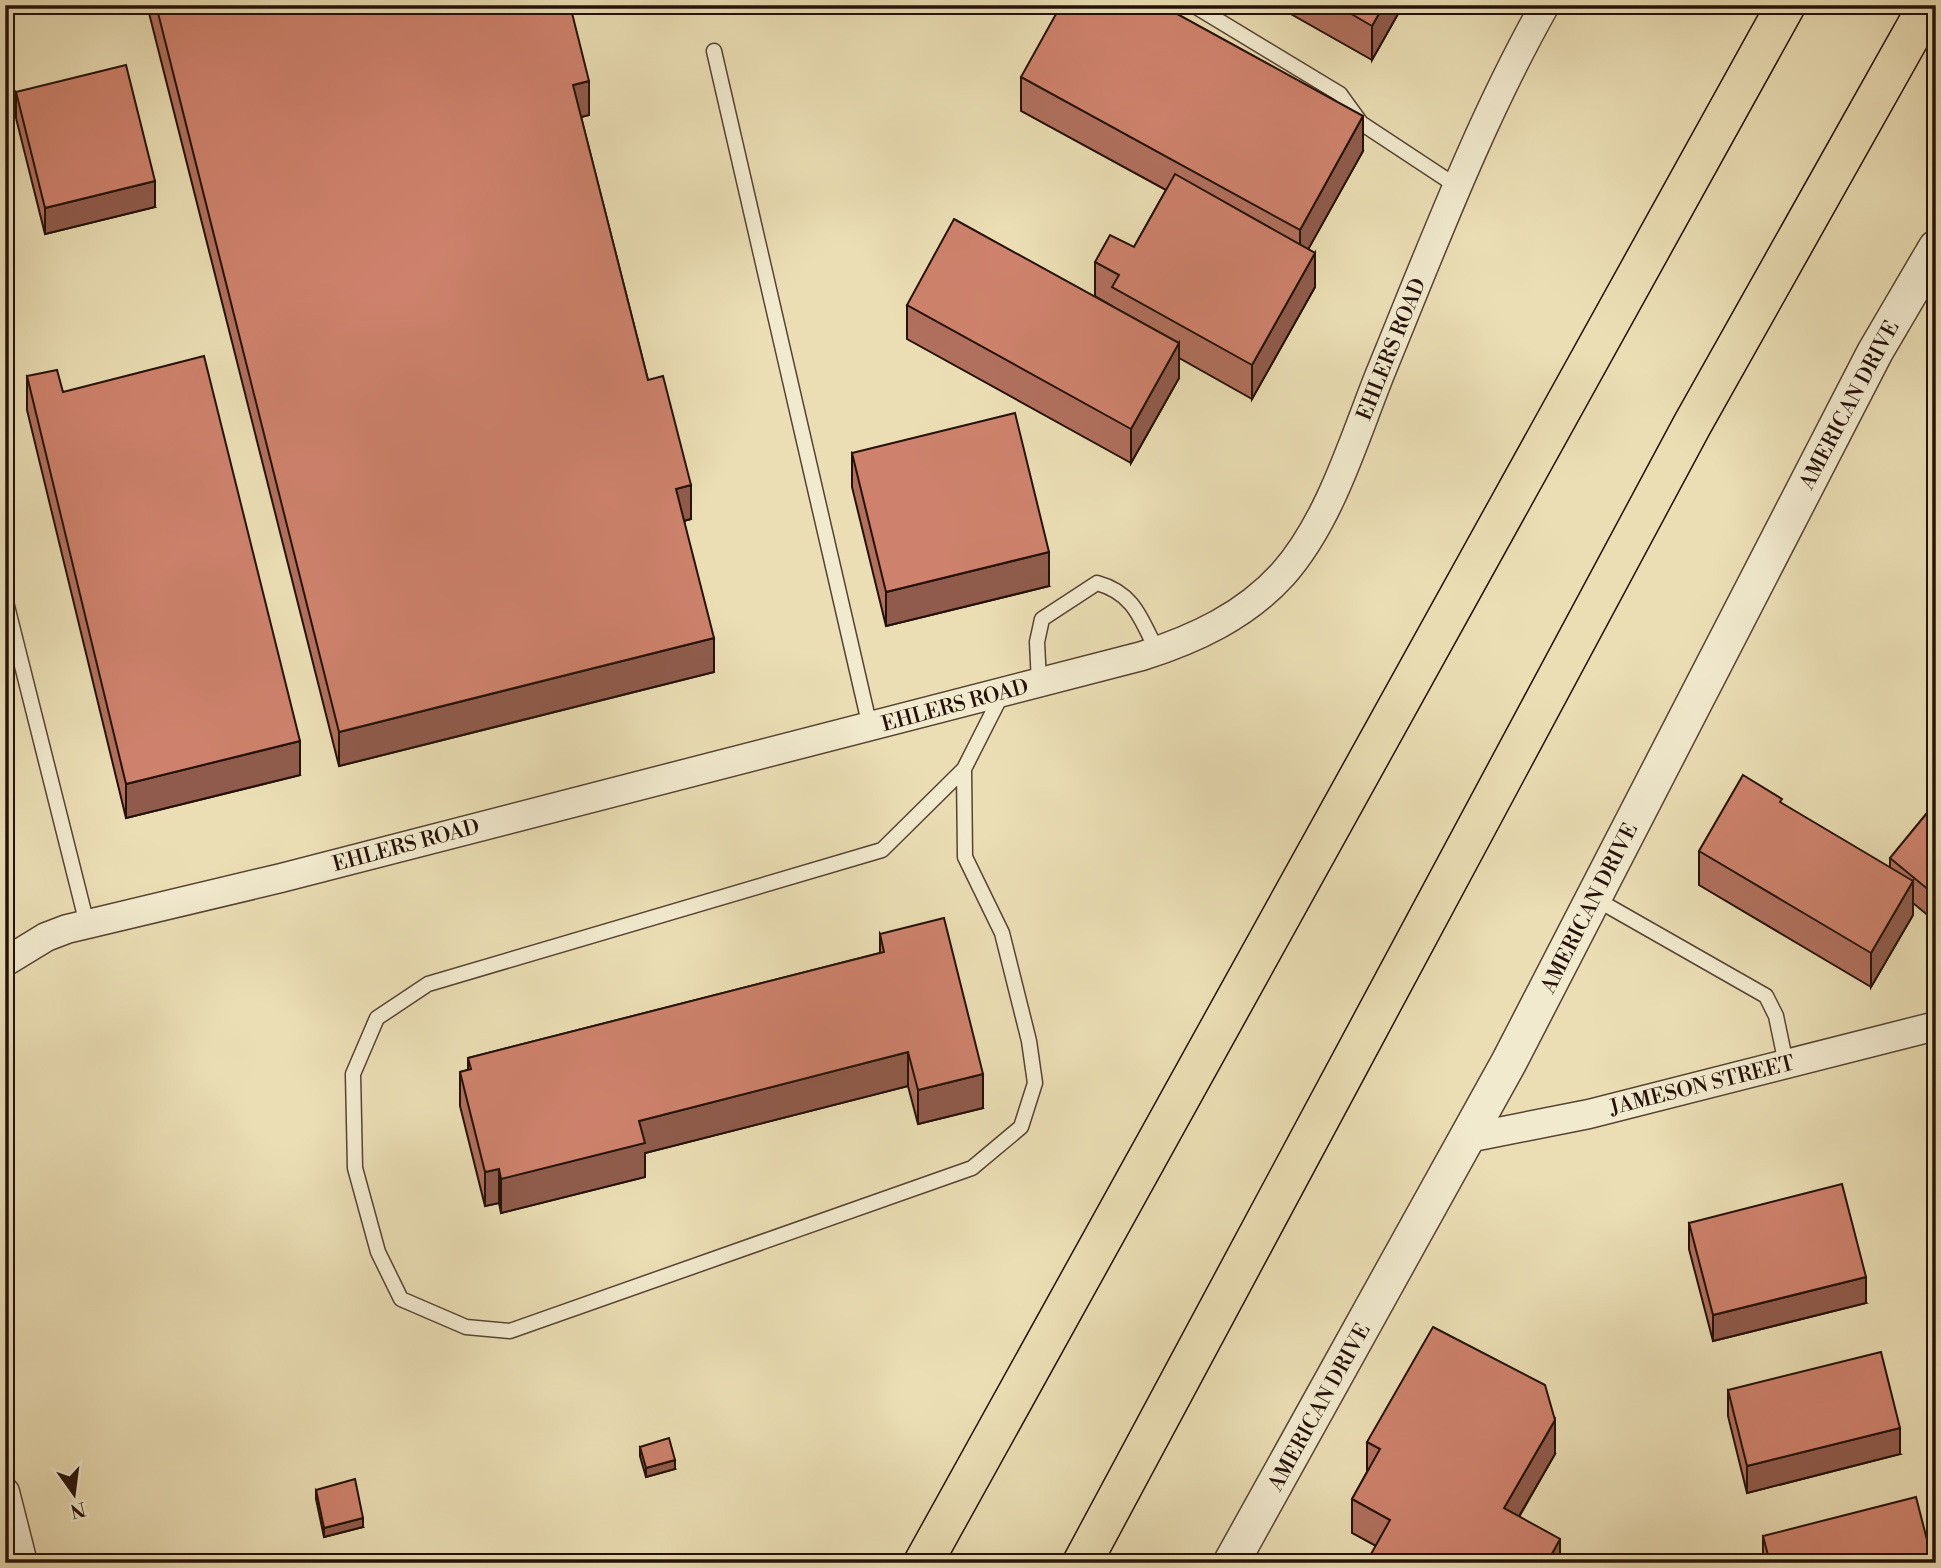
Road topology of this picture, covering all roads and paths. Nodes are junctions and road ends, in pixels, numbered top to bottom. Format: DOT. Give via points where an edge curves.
graph roads {
  1 [pos="1193,5"];
  2 [pos="1786,5"];
  3 [pos="1928,5"];
  4 [pos="1538,10"];
  5 [pos="714,51"];
  6 [pos="1458,187"];
  7 [pos="1936,248"];
  8 [pos="5,598"];
  9 [pos="1157,651"];
  10 [pos="1039,683"];
  11 [pos="1002,692"];
  12 [pos="870,727"];
  13 [pos="964,769"];
  14 [pos="1594,898"];
  15 [pos="87,924"];
  16 [pos="5,962"];
  17 [pos="1936,1026"];
  18 [pos="1786,1064"];
  19 [pos="1468,1138"];
  20 [pos="5,1492"];
  21 [pos="23,1563"];
  22 [pos="923,1563"];
  23 [pos="1082,1563"];
  24 [pos="1231,1563"];
  1 -- 6 [label="lane" via="1340,94 1361,122"];
  2 -- 22 [label="highway"];
  3 -- 23 [label="highway" via="1692,425"];
  4 -- 6 [label="street, EHLERS ROAD"];
  5 -- 12 [label="lane"];
  6 -- 9 [label="street, EHLERS ROAD" via="1344,465 1307,540 1283,574 1250,604 1216,627"];
  7 -- 14 [label="street, AMERICAN DRIVE" via="1875,352"];
  8 -- 15 [label="lane"];
  9 -- 10 [label="street, EHLERS ROAD"];
  9 -- 10 [label="lane" via="1138,612 1118,589 1097,583 1042,620 1037,642"];
  10 -- 11 [label="street, EHLERS ROAD"];
  11 -- 12 [label="street, EHLERS ROAD"];
  11 -- 13 [label="lane"];
  12 -- 15 [label="street, EHLERS ROAD"];
  13 -- 13 [label="lane" via="965,857 1002,933 1030,1041 1035,1083 1021,1127 972,1168 510,1331 466,1327 401,1299 379,1252 355,1168 352,1074 377,1018 428,984 882,850"];
  14 -- 18 [label="lane" via="1766,996 1776,1016"];
  14 -- 19 [label="street, AMERICAN DRIVE"];
  15 -- 16 [label="street, EHLERS ROAD" via="46,937"];
  17 -- 18 [label="street, JAMESON STREET"];
  18 -- 19 [label="street, JAMESON STREET" via="1589,1114"];
  19 -- 24 [label="street, AMERICAN DRIVE"];
  20 -- 21 [label="street"];
}
